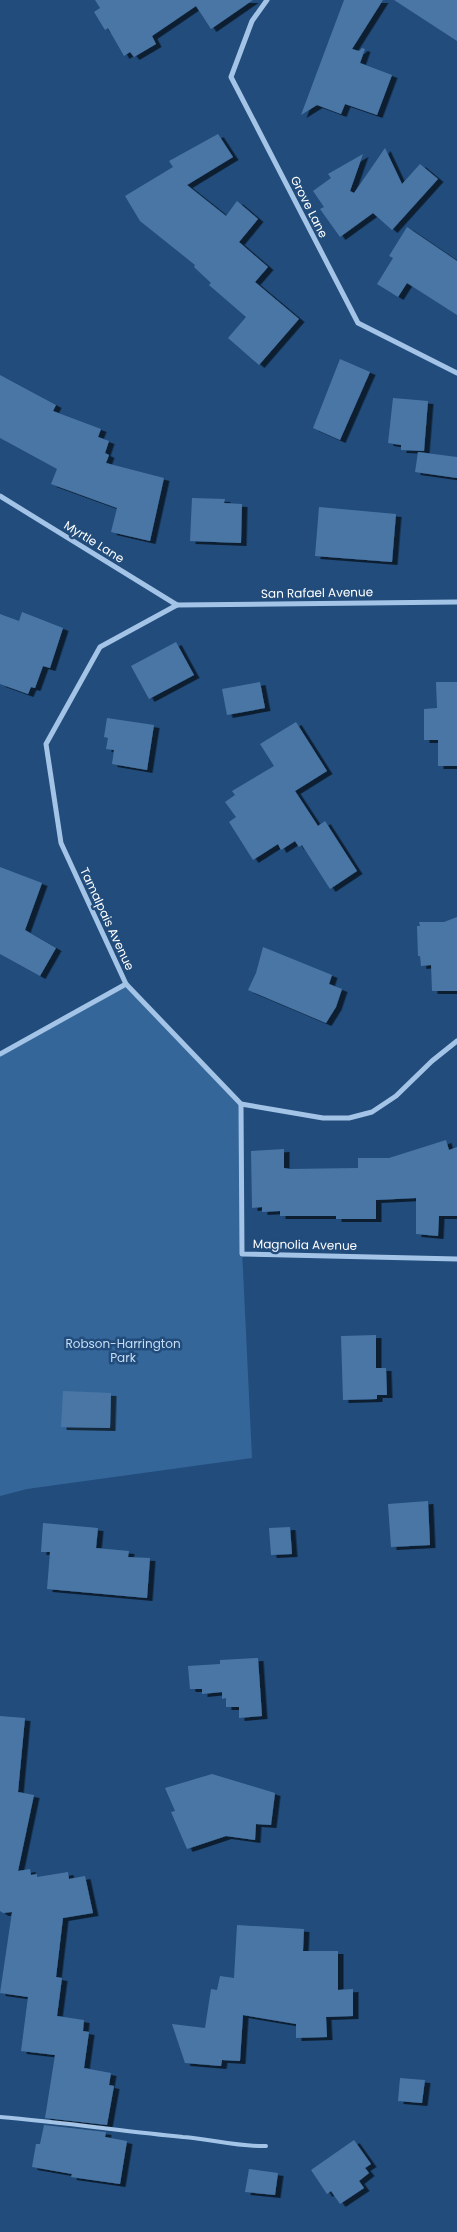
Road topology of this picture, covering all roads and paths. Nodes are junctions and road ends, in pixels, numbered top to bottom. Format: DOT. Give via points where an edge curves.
graph roads {
  1 [pos="267,0"];
  2 [pos="457,373"];
  3 [pos="0,496"];
  4 [pos="457,602"];
  5 [pos="178,604"];
  6 [pos="126,984"];
  7 [pos="457,1041"];
  8 [pos="0,1054"];
  9 [pos="241,1104"];
  10 [pos="457,1259"];
  11 [pos="0,2117"];
  12 [pos="266,2146"];
  1 -- 2 [label="street, Grove Lane" via="252,21 231,77 235,86 358,323"];
  3 -- 5 [label="street, Myrtle Lane"];
  4 -- 5 [label="street, San Rafael Avenue"];
  5 -- 6 [label="street, Tamalpais Avenue" via="100,647 46,744 61,843"];
  6 -- 8 [label="street"];
  6 -- 9 [label="street, Tamalpais Avenue"];
  7 -- 9 [label="street" via="396,1096 372,1112 349,1118 324,1118"];
  9 -- 10 [label="street, Magnolia Avenue" via="242,1254"];
  11 -- 12 [label="lane" via="184,2137 242,2147"];
}
